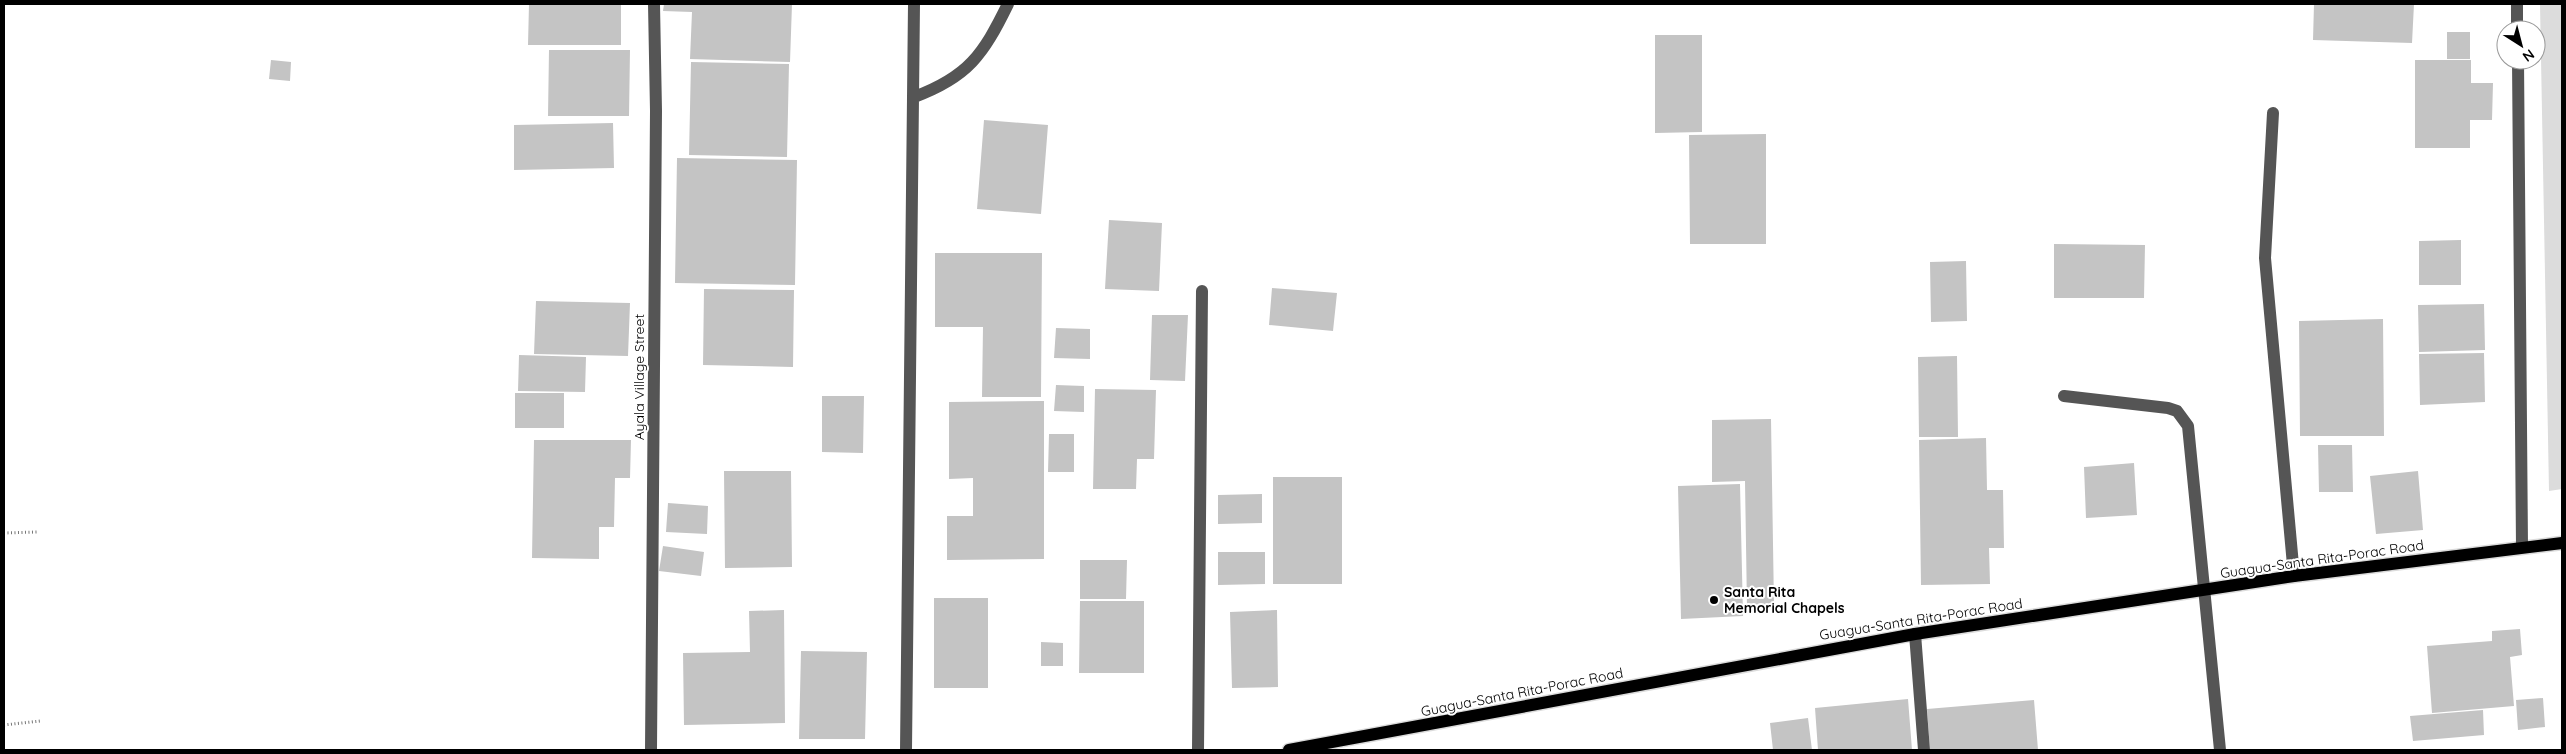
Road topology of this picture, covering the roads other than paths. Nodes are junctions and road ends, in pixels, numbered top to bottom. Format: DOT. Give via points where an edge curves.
graph roads {
  1 [pos="654,4"];
  2 [pos="914,4"];
  3 [pos="1008,4"];
  4 [pos="2517,4"];
  5 [pos="2517,20"];
  6 [pos="2518,70"];
  7 [pos="914,98"];
  8 [pos="2273,113"];
  9 [pos="1202,292"];
  10 [pos="2064,396"];
  11 [pos="2562,543"];
  12 [pos="2522,547"];
  13 [pos="2294,576"];
  14 [pos="2204,590"];
  15 [pos="1915,634"];
  16 [pos="650,750"];
  17 [pos="906,750"];
  18 [pos="1198,750"];
  19 [pos="1289,750"];
  20 [pos="1924,750"];
  21 [pos="2220,750"];
  1 -- 16 [label="street, Ayala Village Street" via="656,110"];
  2 -- 7 [label="street"];
  3 -- 7 [label="street" via="983,51 966,69 942,87"];
  4 -- 5 [label="street"];
  6 -- 12 [label="street"];
  7 -- 17 [label="street"];
  8 -- 13 [label="street" via="2265,258"];
  9 -- 18 [label="street"];
  10 -- 14 [label="street" via="2168,408 2184,418 2188,426"];
  11 -- 12 [label="main road, Guagua-Santa Rita-Porac Road"];
  12 -- 13 [label="main road, Guagua-Santa Rita-Porac Road"];
  13 -- 14 [label="main road, Guagua-Santa Rita-Porac Road"];
  14 -- 15 [label="main road, Guagua-Santa Rita-Porac Road"];
  14 -- 21 [label="street"];
  15 -- 19 [label="main road, Guagua-Santa Rita-Porac Road"];
  15 -- 20 [label="street"];
}
